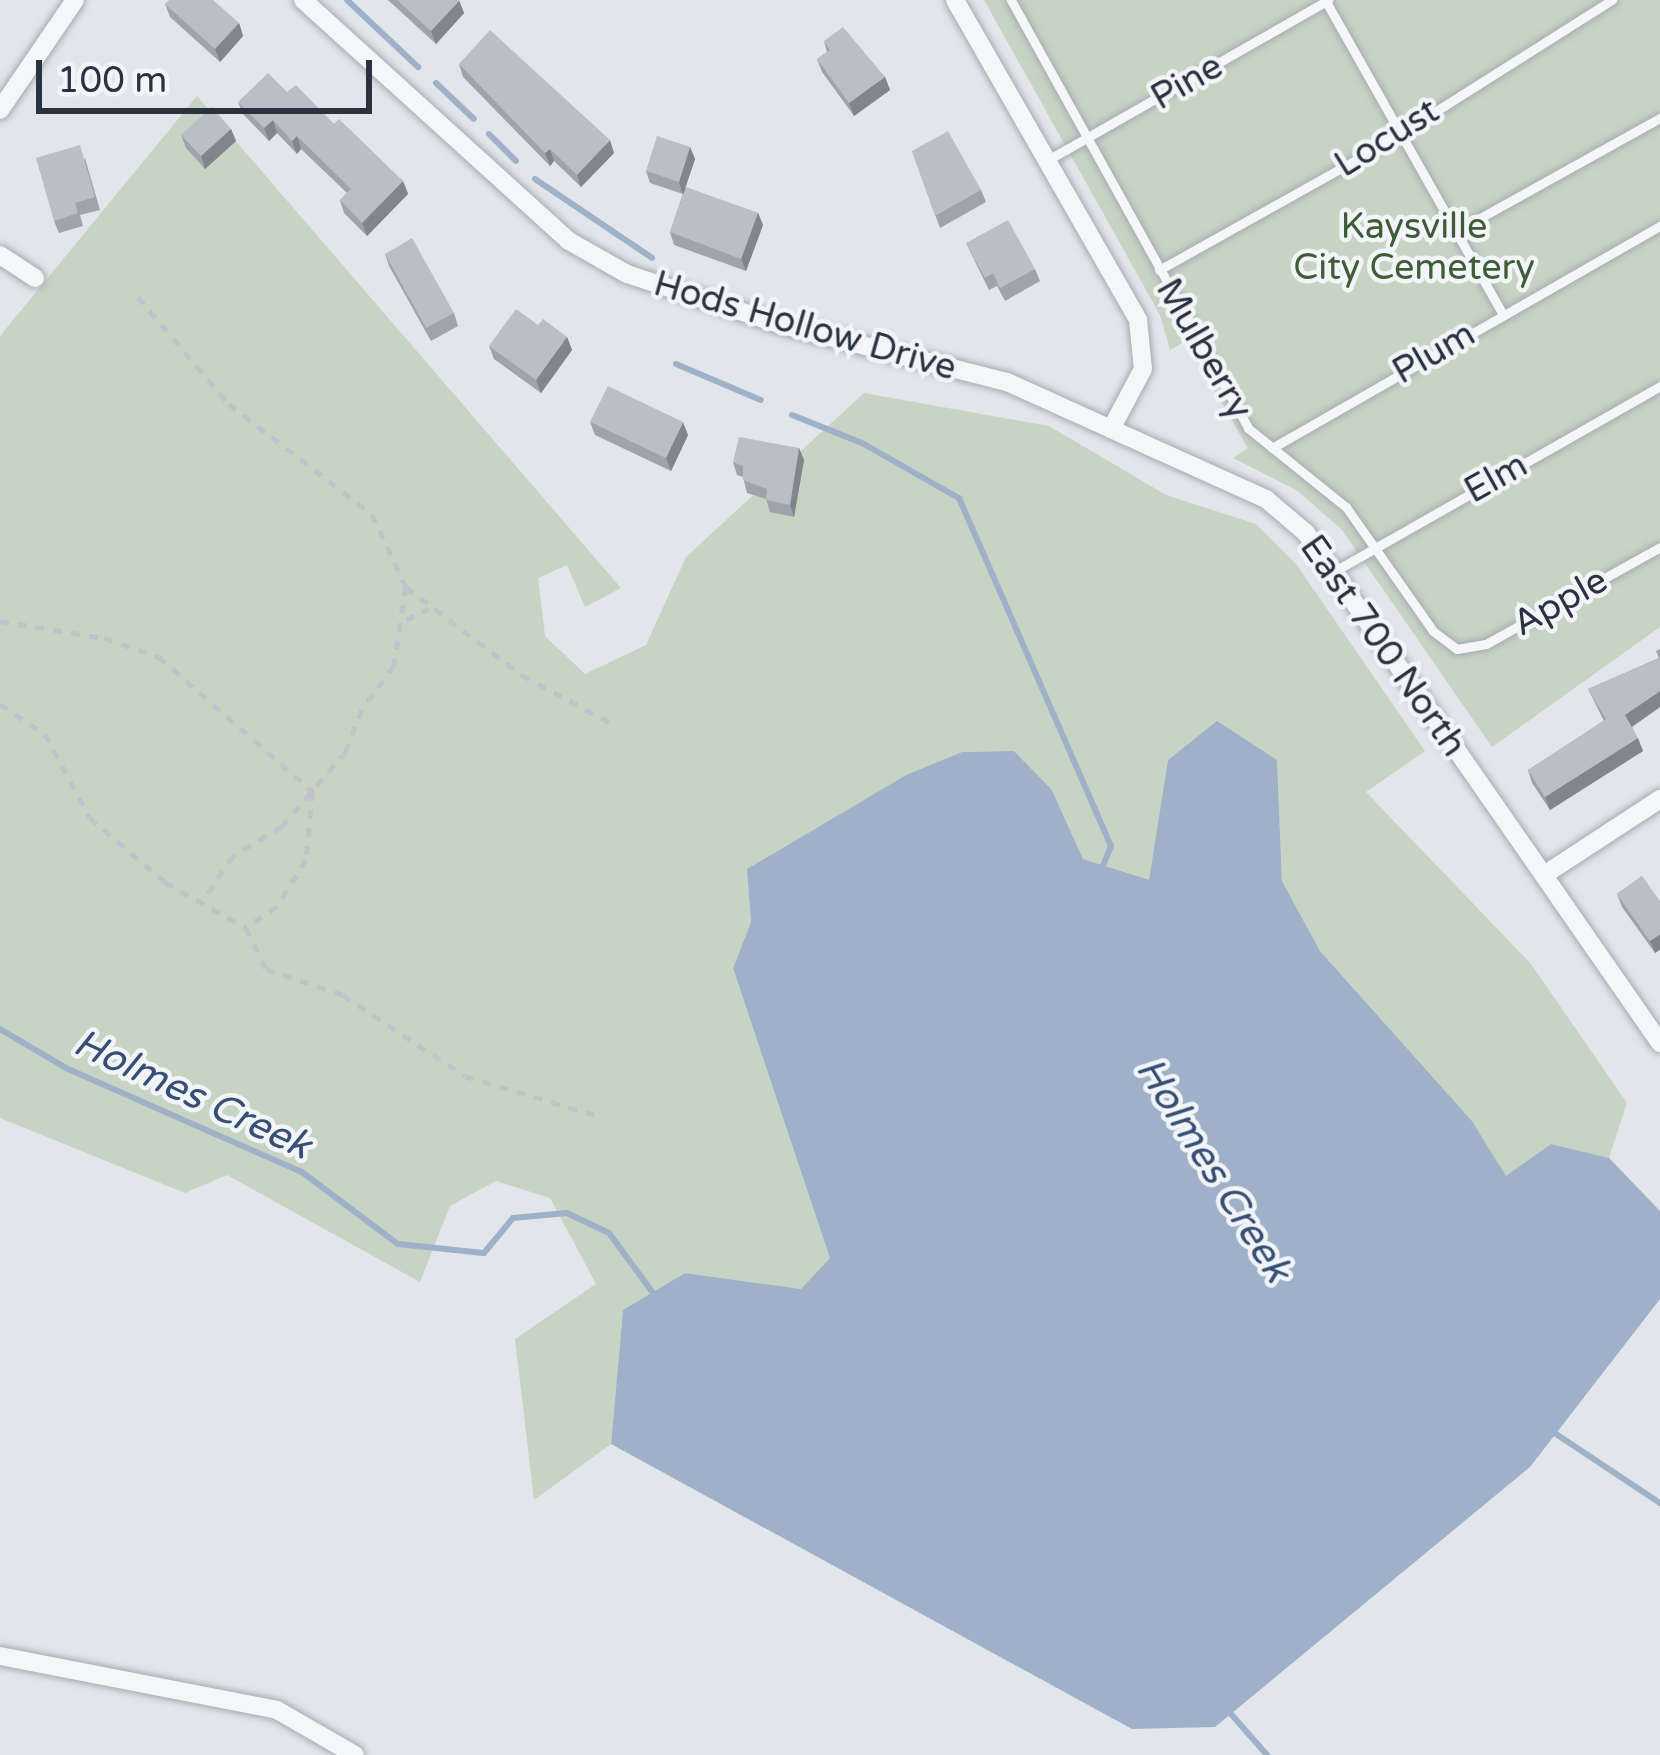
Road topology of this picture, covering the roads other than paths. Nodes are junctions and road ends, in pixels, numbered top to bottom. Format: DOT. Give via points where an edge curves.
graph roads {
  1 [pos="75,0"];
  2 [pos="303,0"];
  3 [pos="955,0"];
  4 [pos="1011,0"];
  5 [pos="1612,0"];
  6 [pos="1326,1"];
  7 [pos="0,110"];
  8 [pos="1660,118"];
  9 [pos="1399,130"];
  10 [pos="1087,140"];
  11 [pos="1045,162"];
  12 [pos="1660,226"];
  13 [pos="1456,232"];
  14 [pos="0,255"];
  15 [pos="1159,270"];
  16 [pos="35,278"];
  17 [pos="1502,315"];
  18 [pos="1660,386"];
  19 [pos="1111,429"];
  20 [pos="1272,448"];
  21 [pos="1378,544"];
  22 [pos="1660,547"];
  23 [pos="1333,572"];
  24 [pos="1457,649"];
  25 [pos="1660,799"];
  26 [pos="1544,874"];
  27 [pos="1660,1043"];
  28 [pos="0,1656"];
  29 [pos="355,1755"];
  1 -- 7 [label="street"];
  2 -- 19 [label="street, Hods Hollow Drive" via="569,241 627,274 779,324 1007,382"];
  3 -- 11 [label="street"];
  4 -- 10 [label="lane, Mulberry"];
  5 -- 9 [label="lane, Locust"];
  6 -- 9 [label="lane"];
  6 -- 10 [label="lane, Pine"];
  8 -- 13 [label="lane"];
  9 -- 13 [label="lane"];
  9 -- 15 [label="lane, Locust"];
  10 -- 11 [label="lane, Pine"];
  10 -- 15 [label="lane, Mulberry"];
  11 -- 19 [label="street" via="1138,320 1143,369"];
  12 -- 17 [label="lane, Plum"];
  13 -- 17 [label="lane"];
  14 -- 16 [label="street"];
  15 -- 20 [label="lane, Mulberry" via="1248,428"];
  17 -- 20 [label="lane, Plum"];
  18 -- 21 [label="lane, Elm"];
  19 -- 23 [label="street, East 700 North" via="1266,500 1306,533"];
  20 -- 21 [label="lane, Mulberry" via="1323,483"];
  21 -- 23 [label="lane, Elm"];
  21 -- 24 [label="lane, Mulberry" via="1432,631"];
  22 -- 24 [label="lane, Apple" via="1486,644"];
  23 -- 26 [label="street, East 700 North"];
  25 -- 26 [label="street"];
  26 -- 27 [label="street, East 700 North"];
  28 -- 29 [label="street" via="277,1711"];
}
